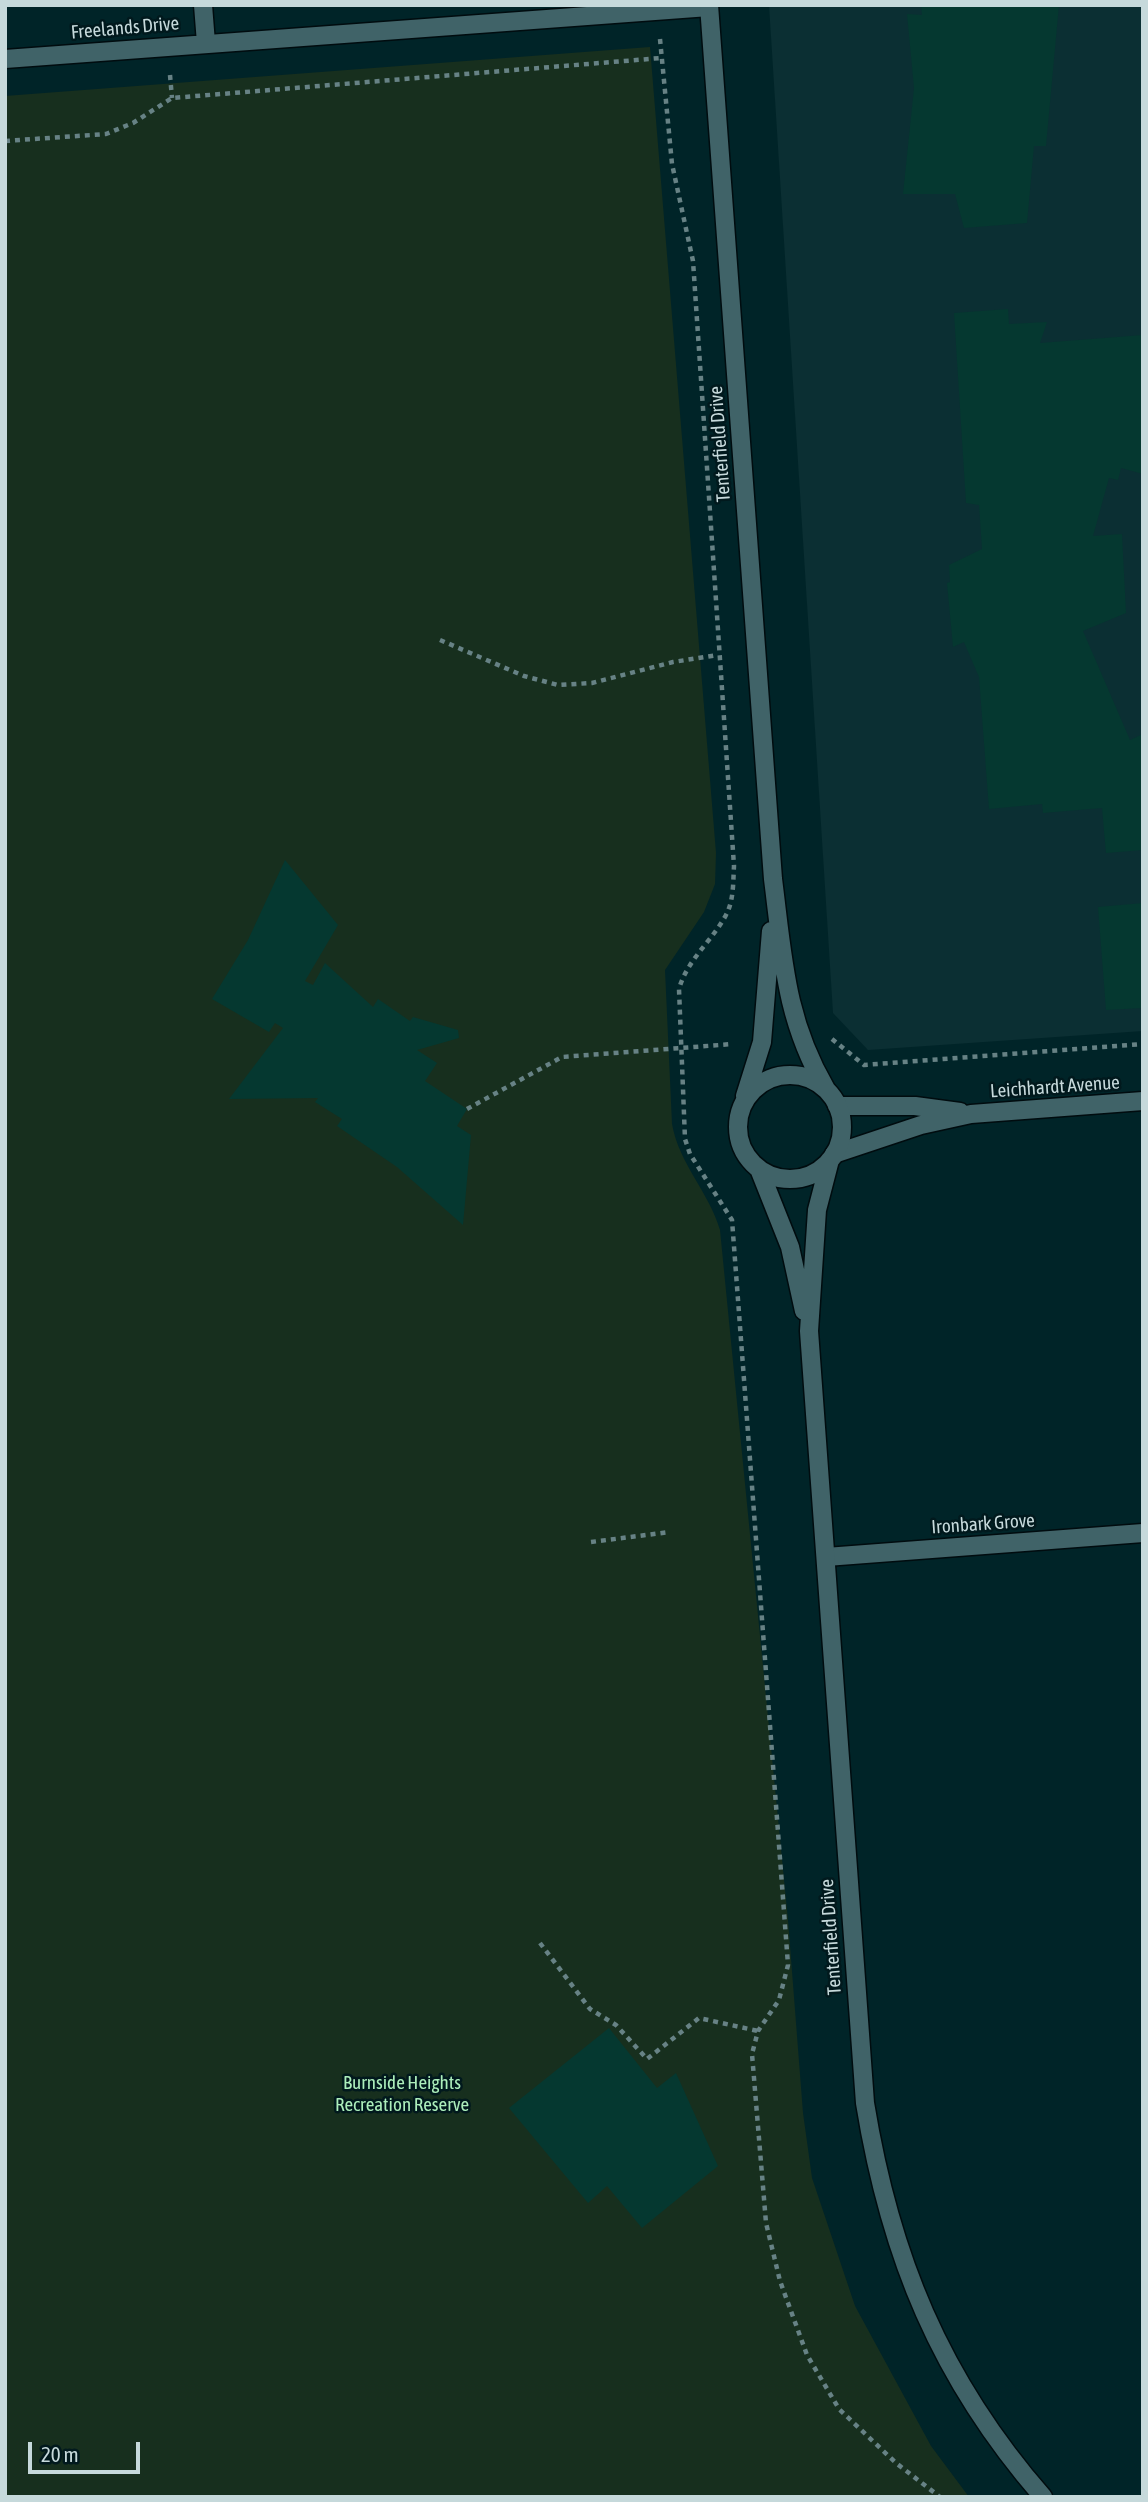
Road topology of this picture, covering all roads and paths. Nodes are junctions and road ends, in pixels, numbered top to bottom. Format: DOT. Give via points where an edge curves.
graph roads {
  1 [pos="203,5"];
  2 [pos="709,6"];
  3 [pos="658,11"];
  4 [pos="206,43"];
  5 [pos="661,58"];
  6 [pos="5,59"];
  7 [pos="5,141"];
  8 [pos="440,640"];
  9 [pos="718,654"];
  10 [pos="773,879"];
  11 [pos="835,1039"];
  12 [pos="762,1042"];
  13 [pos="1143,1044"];
  14 [pos="682,1048"];
  15 [pos="826,1089"];
  16 [pos="744,1100"];
  17 [pos="1143,1101"];
  18 [pos="837,1106"];
  19 [pos="467,1109"];
  20 [pos="971,1114"];
  21 [pos="832,1157"];
  22 [pos="759,1169"];
  23 [pos="809,1331"];
  24 [pos="670,1532"];
  25 [pos="1143,1534"];
  26 [pos="591,1542"];
  27 [pos="826,1557"];
  28 [pos="540,1943"];
  29 [pos="758,2031"];
  30 [pos="940,2497"];
  31 [pos="1043,2497"];
  1 -- 4 [label="street"];
  2 -- 3 [label="street, Freelands Drive"];
  2 -- 10 [label="street, Tenterfield Drive"];
  3 -- 4 [label="street, Freelands Drive"];
  3 -- 5 [label="path"];
  4 -- 6 [label="street, Freelands Drive"];
  5 -- 7 [label="path" via="172,98 134,123 106,134"];
  5 -- 9 [label="path" via="672,164 693,261"];
  8 -- 9 [label="path" via="524,676 558,685 592,683"];
  9 -- 14 [label="path" via="733,896 727,914 683,975 679,989"];
  10 -- 12 [label="street, Tenterfield Drive"];
  10 -- 15 [label="street, Tenterfield Drive" via="784,966 800,1038"];
  11 -- 13 [label="path" via="864,1065"];
  12 -- 14 [label="path"];
  12 -- 16 [label="street, Tenterfield Drive"];
  14 -- 19 [label="path" via="562,1057"];
  14 -- 29 [label="path" via="687,1148 732,1220 742,1344 788,1965 779,2000"];
  15 -- 16 [label="street" via="813,1080 782,1075 767,1079"];
  15 -- 18 [label="street"];
  16 -- 22 [label="street" via="738,1133 742,1150"];
  17 -- 20 [label="street, Leichhardt Avenue"];
  18 -- 20 [label="street, Leichhardt Avenue" via="915,1105"];
  18 -- 21 [label="street" via="842,1128"];
  20 -- 21 [label="street, Leichhardt Avenue" via="921,1125"];
  21 -- 22 [label="street" via="814,1174 798,1179 781,1180"];
  21 -- 23 [label="street, Tenterfield Drive" via="817,1210"];
  22 -- 23 [label="street, Tenterfield Drive" via="790,1247"];
  23 -- 27 [label="street, Tenterfield Drive"];
  24 -- 26 [label="path"];
  25 -- 27 [label="street, Ironbark Grove"];
  27 -- 31 [label="street, Tenterfield Drive" via="864,2103 875,2169 892,2233 943,2351 975,2408"];
  28 -- 29 [label="path" via="590,2009 616,2025 647,2059 699,2018"];
  29 -- 30 [label="path" via="752,2054 766,2222 780,2281 807,2356 839,2409"];
}
